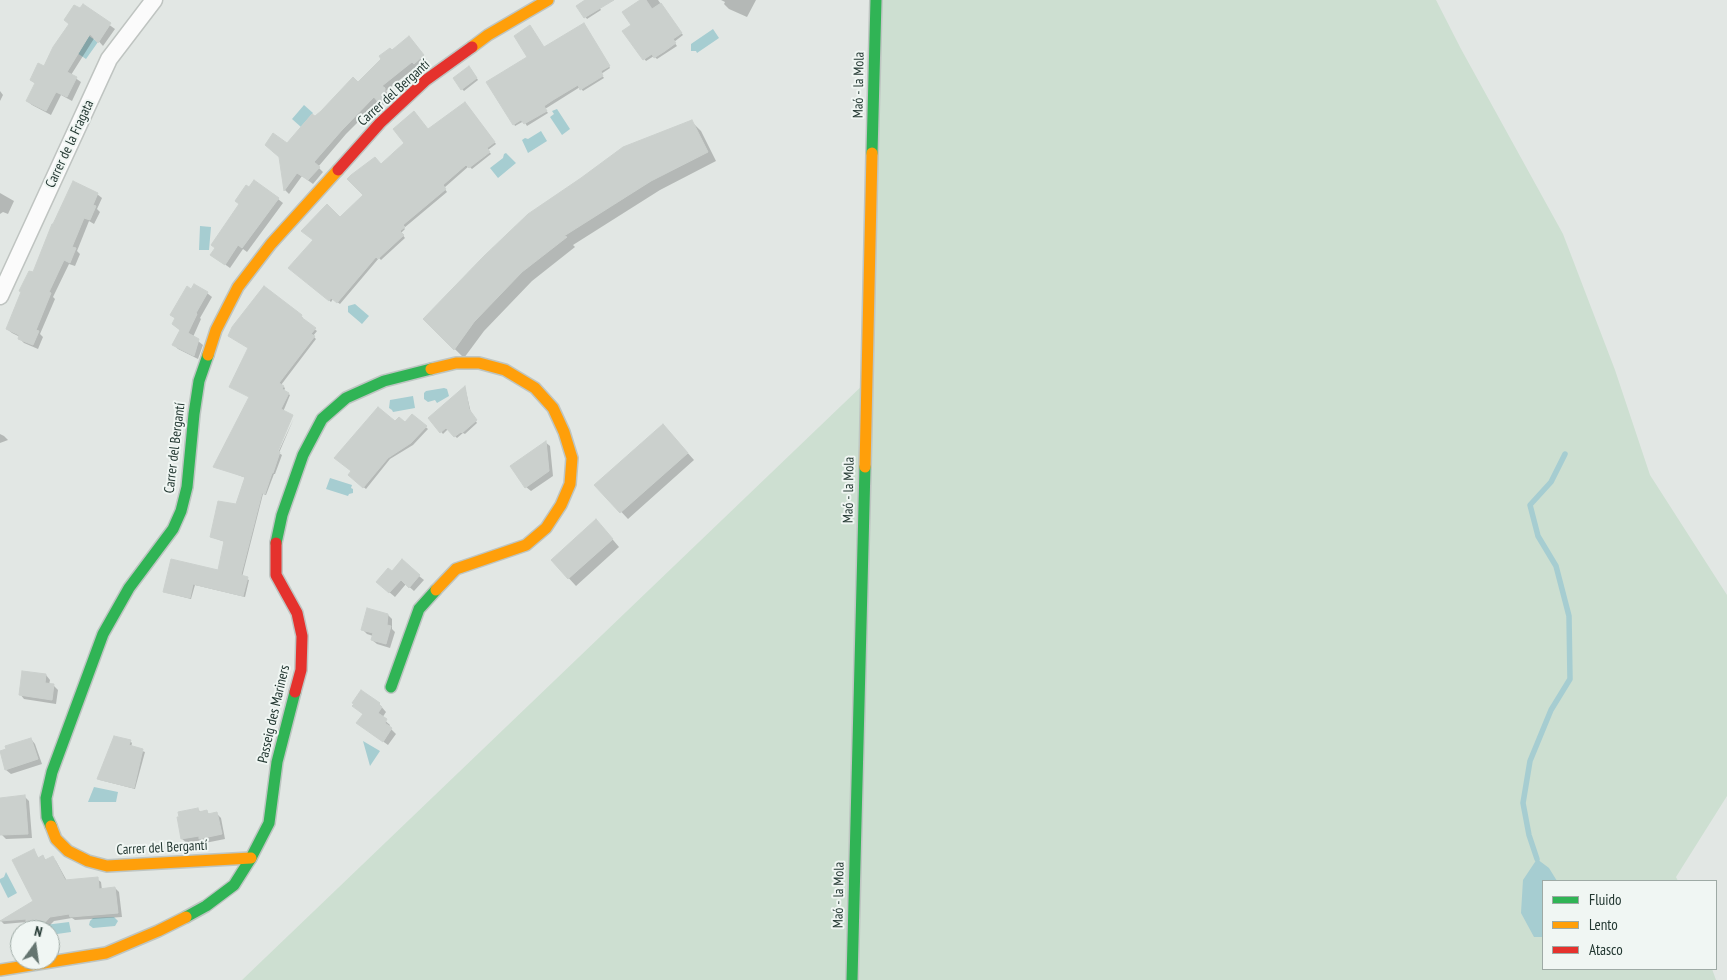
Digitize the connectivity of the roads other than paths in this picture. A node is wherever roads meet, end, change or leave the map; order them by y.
1 (154, 0) edge
2 (548, 0) edge
3 (876, 0) edge
4 (0, 296) edge
5 (391, 687) dead end
6 (251, 858) junction
7 (0, 970) edge
8 (852, 980) edge

1 - 4 street, Carrer de la Fragata
2 - 6 street, Carrer del Bergantí
3 - 8 street, Maó - la Mola
5 - 6 street, Passeig des Mariners
6 - 7 street, Passeig des Mariners

